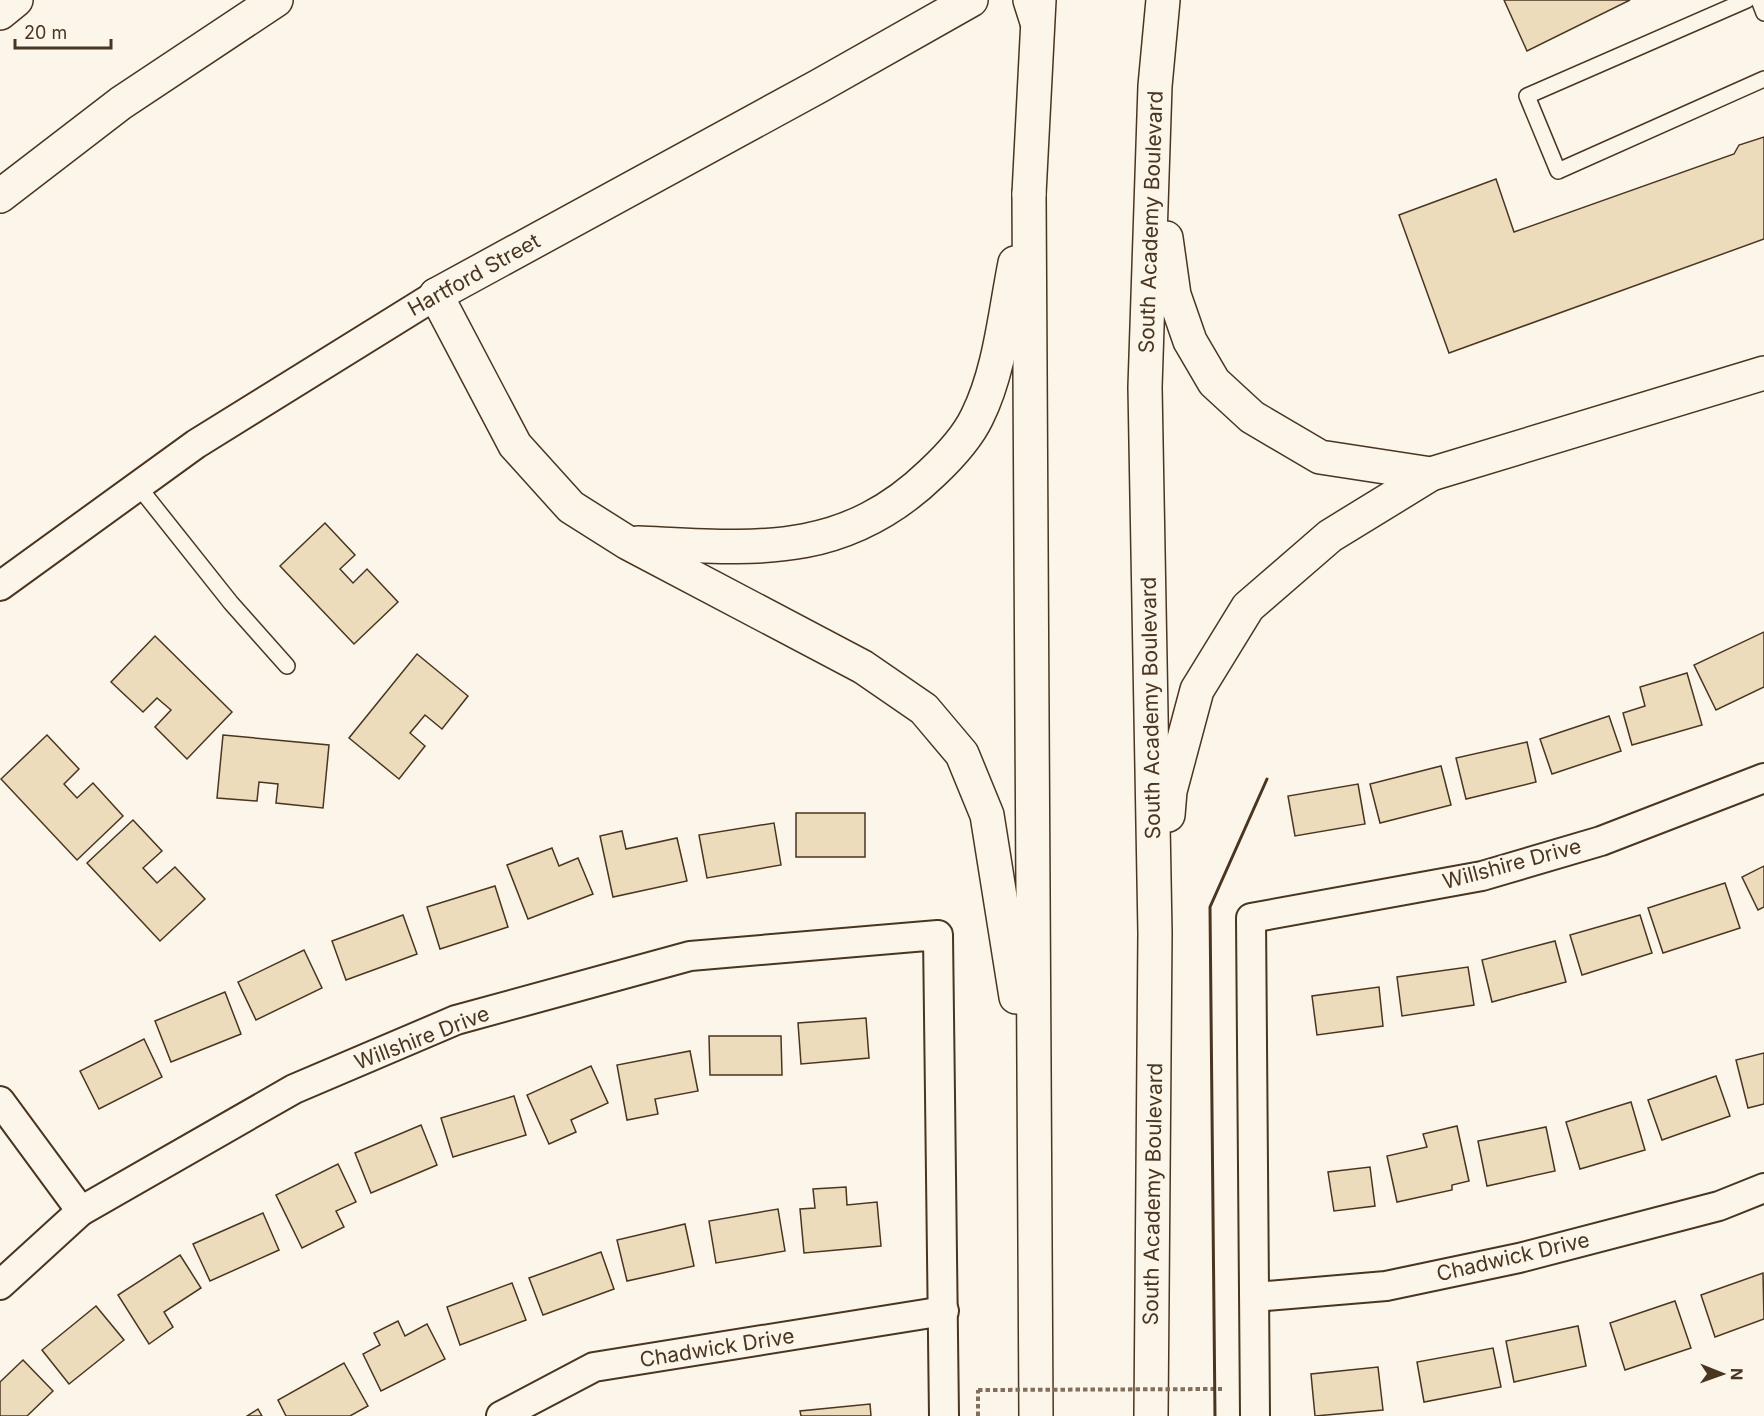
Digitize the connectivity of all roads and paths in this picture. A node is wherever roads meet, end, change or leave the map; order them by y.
1 (16, 0) edge
2 (276, 0) edge
3 (970, 0) edge
4 (1163, 0) edge
5 (1747, 0) edge
6 (1759, 0) edge
7 (1035, 8) edge
8 (0, 13) edge
9 (1764, 13) edge
10 (1764, 79) edge
11 (1155, 87) junction
12 (1029, 194) junction
13 (0, 196) edge
14 (436, 295) junction
15 (1764, 373) edge
16 (1431, 474) junction
17 (138, 486) junction
18 (628, 543) junction
19 (0, 586) edge
20 (287, 666) dead end
21 (1764, 778) edge
22 (1155, 933) junction
23 (0, 1101) edge
24 (1034, 1105) junction
25 (1764, 1188) edge
26 (81, 1211) junction
27 (0, 1285) edge
28 (1255, 1297) junction
29 (944, 1311) junction
30 (1222, 1389) dead end
31 (501, 1416) edge
32 (944, 1416) edge
33 (978, 1416) edge
34 (1036, 1416) edge
35 (1151, 1416) edge
36 (1255, 1416) edge

1 - 8 main road
2 - 13 main road
3 - 14 main road, Hartford Street
4 - 11 main road, South Academy Boulevard
5 - 10 lane
6 - 9 lane
7 - 12 main road
11 - 16 main road
11 - 22 main road, South Academy Boulevard
12 - 18 main road
12 - 24 main road
14 - 17 street, Hartford Street
14 - 18 main road
15 - 16 main road
16 - 22 main road
17 - 19 street, Hartford Street
17 - 20 lane
18 - 24 main road
21 - 28 street, Willshire Drive
22 - 35 main road, South Academy Boulevard
23 - 26 street
24 - 34 main road
25 - 28 street, Chadwick Drive
26 - 27 street, Willshire Drive
26 - 29 street, Willshire Drive
28 - 36 street
29 - 31 street, Chadwick Drive
29 - 32 street
30 - 33 path, bridge

